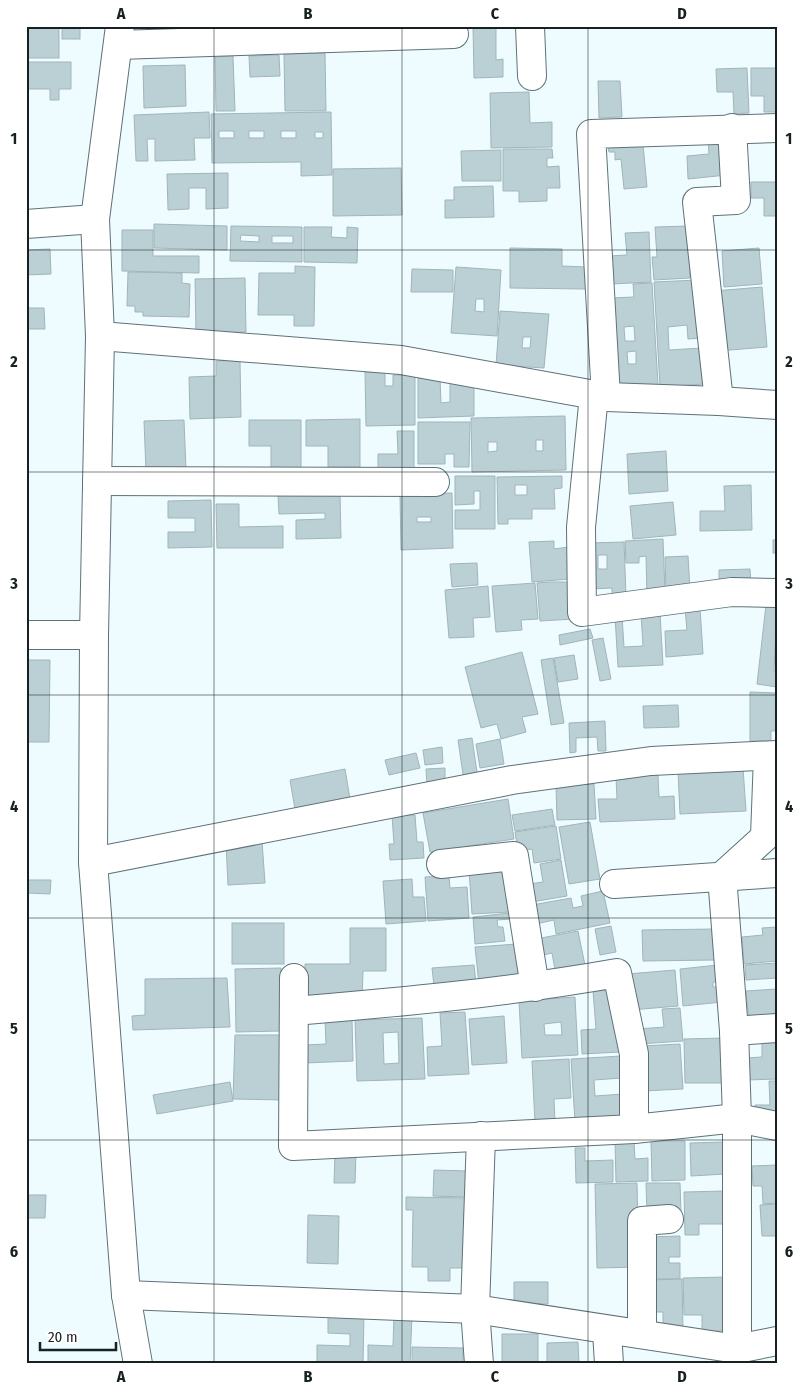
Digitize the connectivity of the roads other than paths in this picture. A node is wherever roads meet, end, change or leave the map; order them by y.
1 (530, 26) edge
2 (454, 34) dead end
3 (119, 35) edge
4 (532, 76) dead end
5 (732, 128) junction
6 (777, 128) edge
7 (95, 219) junction
8 (26, 224) edge
9 (100, 336) junction
10 (600, 396) junction
11 (719, 401) junction
12 (777, 405) edge
13 (97, 481) junction
14 (435, 482) dead end
15 (777, 593) edge
16 (94, 635) junction
17 (26, 636) edge
18 (772, 755) edge
19 (93, 862) junction
20 (441, 864) dead end
21 (777, 873) edge
22 (722, 876) junction
23 (614, 884) dead end
24 (294, 978) dead end
25 (535, 987) junction
26 (294, 1011) junction
27 (777, 1028) edge
28 (734, 1031) junction
29 (737, 1118) junction
30 (776, 1127) edge
31 (634, 1129) junction
32 (481, 1136) junction
33 (669, 1219) dead end
34 (126, 1295) junction
35 (475, 1310) junction
36 (608, 1331) junction
37 (642, 1333) junction
38 (777, 1341) edge
39 (737, 1349) junction
40 (138, 1364) edge
41 (479, 1364) edge
42 (609, 1364) edge

1 - 4 street
2 - 3 street
3 - 7 street
5 - 6 street
5 - 10 street
5 - 11 street
7 - 8 street
7 - 9 street
9 - 10 street
9 - 13 street
10 - 11 street
10 - 15 street
11 - 12 street
13 - 14 street
13 - 16 street
16 - 17 street
16 - 19 street
18 - 19 street
18 - 22 street
19 - 34 street
20 - 25 street
21 - 22 street
22 - 23 street
22 - 28 street
24 - 26 street
25 - 26 street
25 - 31 street
26 - 32 street
27 - 28 street
28 - 29 street
29 - 30 street
29 - 31 street
29 - 39 street
31 - 32 street
32 - 35 street
33 - 37 street
34 - 35 street
34 - 40 street
35 - 36 street
35 - 41 street
36 - 37 street
36 - 42 street
37 - 39 street
38 - 39 street

